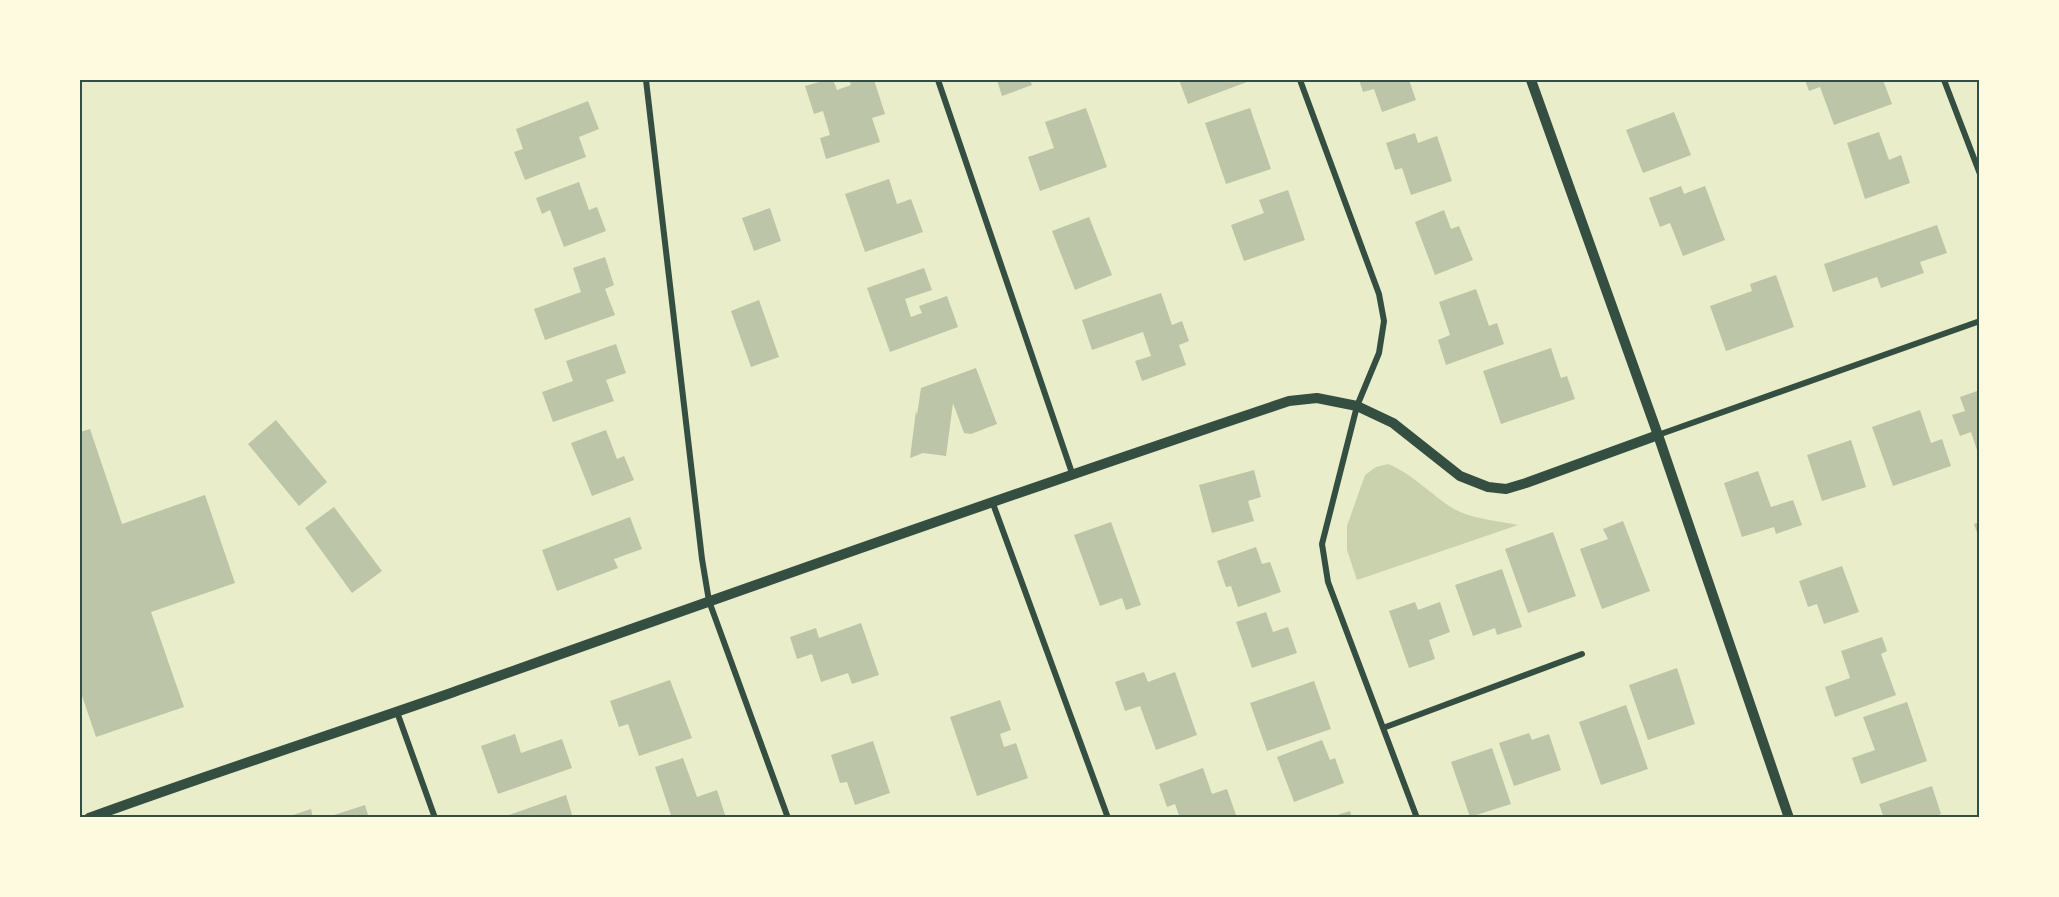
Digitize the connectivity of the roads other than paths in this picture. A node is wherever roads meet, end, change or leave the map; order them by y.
1 (646, 80) edge
2 (938, 80) edge
3 (1300, 80) edge
4 (1531, 80) edge
5 (1944, 80) edge
6 (1980, 174) edge
7 (1980, 321) edge
8 (1357, 406) junction
9 (1658, 435) junction
10 (1072, 473) junction
11 (992, 501) junction
12 (710, 601) junction
13 (1582, 654) dead end
14 (397, 712) junction
15 (1383, 728) junction
16 (89, 818) edge
17 (435, 818) edge
18 (788, 818) edge
19 (1108, 818) edge
20 (1417, 818) edge
21 (1789, 818) edge

1 - 12 street
2 - 10 street
3 - 8 street
4 - 9 street
5 - 6 street
7 - 9 street
8 - 9 street
8 - 10 street
8 - 15 street
9 - 21 street
10 - 11 street
11 - 12 street
11 - 19 street
12 - 14 street
12 - 18 street
13 - 15 street
14 - 16 street
14 - 17 street
15 - 20 street

